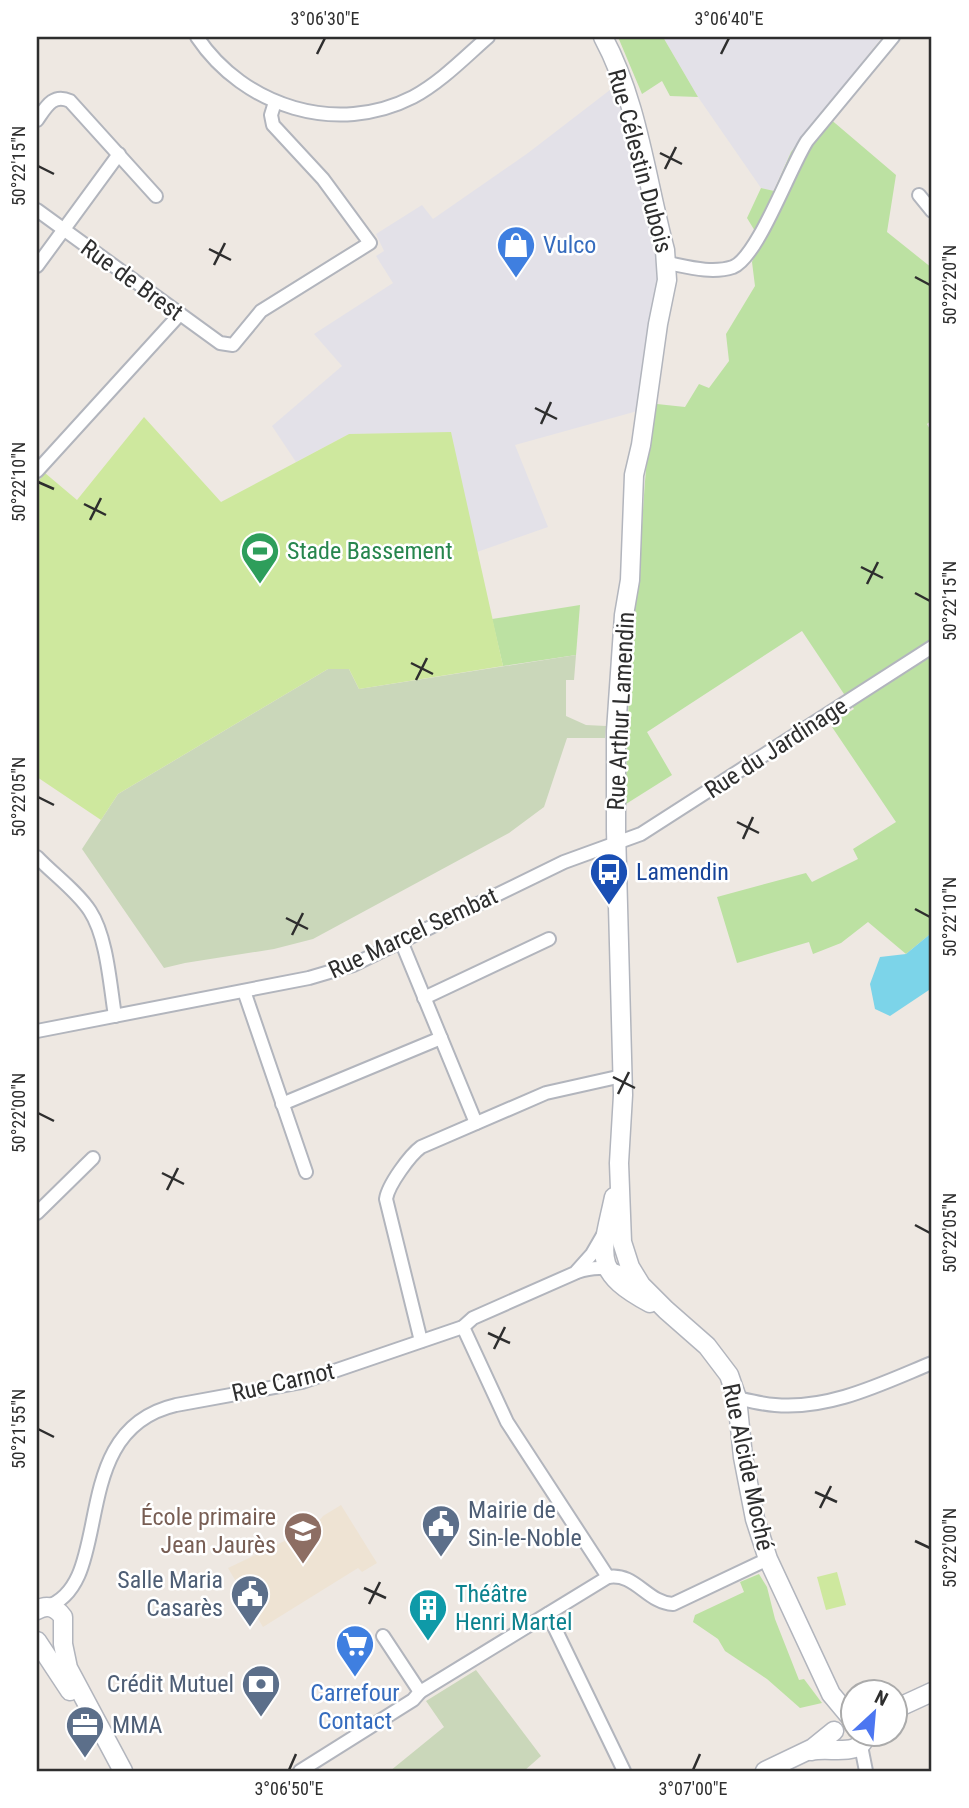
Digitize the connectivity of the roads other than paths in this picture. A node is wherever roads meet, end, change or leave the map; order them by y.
1 (197, 37) edge
2 (488, 37) edge
3 (596, 37) edge
4 (603, 37) edge
5 (893, 37) edge
6 (613, 58) junction
7 (275, 102) junction
8 (37, 120) edge
9 (119, 154) junction
10 (919, 195) dead end
11 (156, 196) dead end
12 (37, 211) edge
13 (932, 211) edge
14 (63, 230) junction
15 (668, 263) junction
16 (37, 266) edge
17 (180, 314) junction
18 (37, 471) edge
19 (932, 647) edge
20 (616, 844) junction
21 (37, 857) edge
22 (549, 939) dead end
23 (401, 942) junction
24 (244, 991) junction
25 (424, 998) junction
26 (115, 1016) junction
27 (37, 1031) edge
28 (441, 1038) junction
29 (622, 1076) junction
30 (282, 1104) junction
31 (476, 1123) junction
32 (93, 1158) dead end
33 (620, 1163) junction
34 (306, 1172) dead end
35 (37, 1213) edge
36 (606, 1231) junction
37 (607, 1267) junction
38 (575, 1273) junction
39 (641, 1285) junction
40 (666, 1310) junction
41 (463, 1327) junction
42 (421, 1341) junction
43 (932, 1363) edge
44 (737, 1398) junction
45 (768, 1559) junction
46 (608, 1577) junction
47 (39, 1609) edge
48 (548, 1614) junction
49 (64, 1629) junction
50 (383, 1636) dead end
51 (37, 1640) edge
52 (823, 1678) junction
53 (420, 1692) junction
54 (932, 1692) edge
55 (909, 1704) edge
56 (839, 1705) edge
57 (839, 1723) edge
58 (834, 1729) junction
59 (839, 1741) edge
60 (839, 1746) edge
61 (862, 1748) edge
62 (805, 1753) junction
63 (110, 1771) edge
64 (123, 1771) edge
65 (300, 1771) edge
66 (624, 1771) edge
67 (765, 1771) edge
68 (866, 1771) edge

1 - 7 street
2 - 7 street
3 - 6 street, Rue Célestin Dubois
4 - 6 street, Rue Célestin Dubois
5 - 15 street
6 - 15 street, Rue Célestin Dubois
7 - 17 street, Rue de Brest
8 - 9 street
9 - 11 street
9 - 14 street
10 - 13 street
12 - 14 street, Rue de Brest
14 - 16 street
14 - 17 street, Rue de Brest
15 - 20 street, Rue Arthur Lamendin
17 - 18 street
19 - 20 street, Rue du Jardinage
20 - 23 street, Rue Marcel Sembat
20 - 29 street, Rue Arthur Lamendin
21 - 26 street
22 - 25 street
23 - 24 street, Rue Marcel Sembat
23 - 25 street
24 - 26 street, Rue Marcel Sembat
24 - 30 street
25 - 28 street
26 - 27 street, Rue Marcel Sembat
28 - 30 street
28 - 31 street
29 - 31 street
29 - 33 street, Rue Arthur Lamendin
30 - 34 street
31 - 42 street
32 - 35 street
33 - 36 street
33 - 39 street
36 - 37 street
36 - 38 street, Rue Carnot
37 - 38 street
37 - 39 street
37 - 40 street
38 - 41 street, Rue Carnot
39 - 40 street
40 - 44 street, Rue Alcide Moché
41 - 42 street, Rue Carnot
41 - 46 street
42 - 47 street, Rue Carnot
43 - 44 street
44 - 45 street, Rue Alcide Moché
45 - 46 street
45 - 52 street, Rue Alcide Moché
46 - 48 street
47 - 49 street
48 - 53 street
48 - 66 street
49 - 51 street
49 - 64 street
50 - 53 street
51 - 63 street
52 - 56 street, Rue Alcide Moché
52 - 58 street, Rue Alcide Moché
53 - 65 street
54 - 55 street
57 - 58 street
58 - 59 street, Rue Alcide Moché
58 - 62 street
60 - 62 street
61 - 68 street
62 - 67 street

